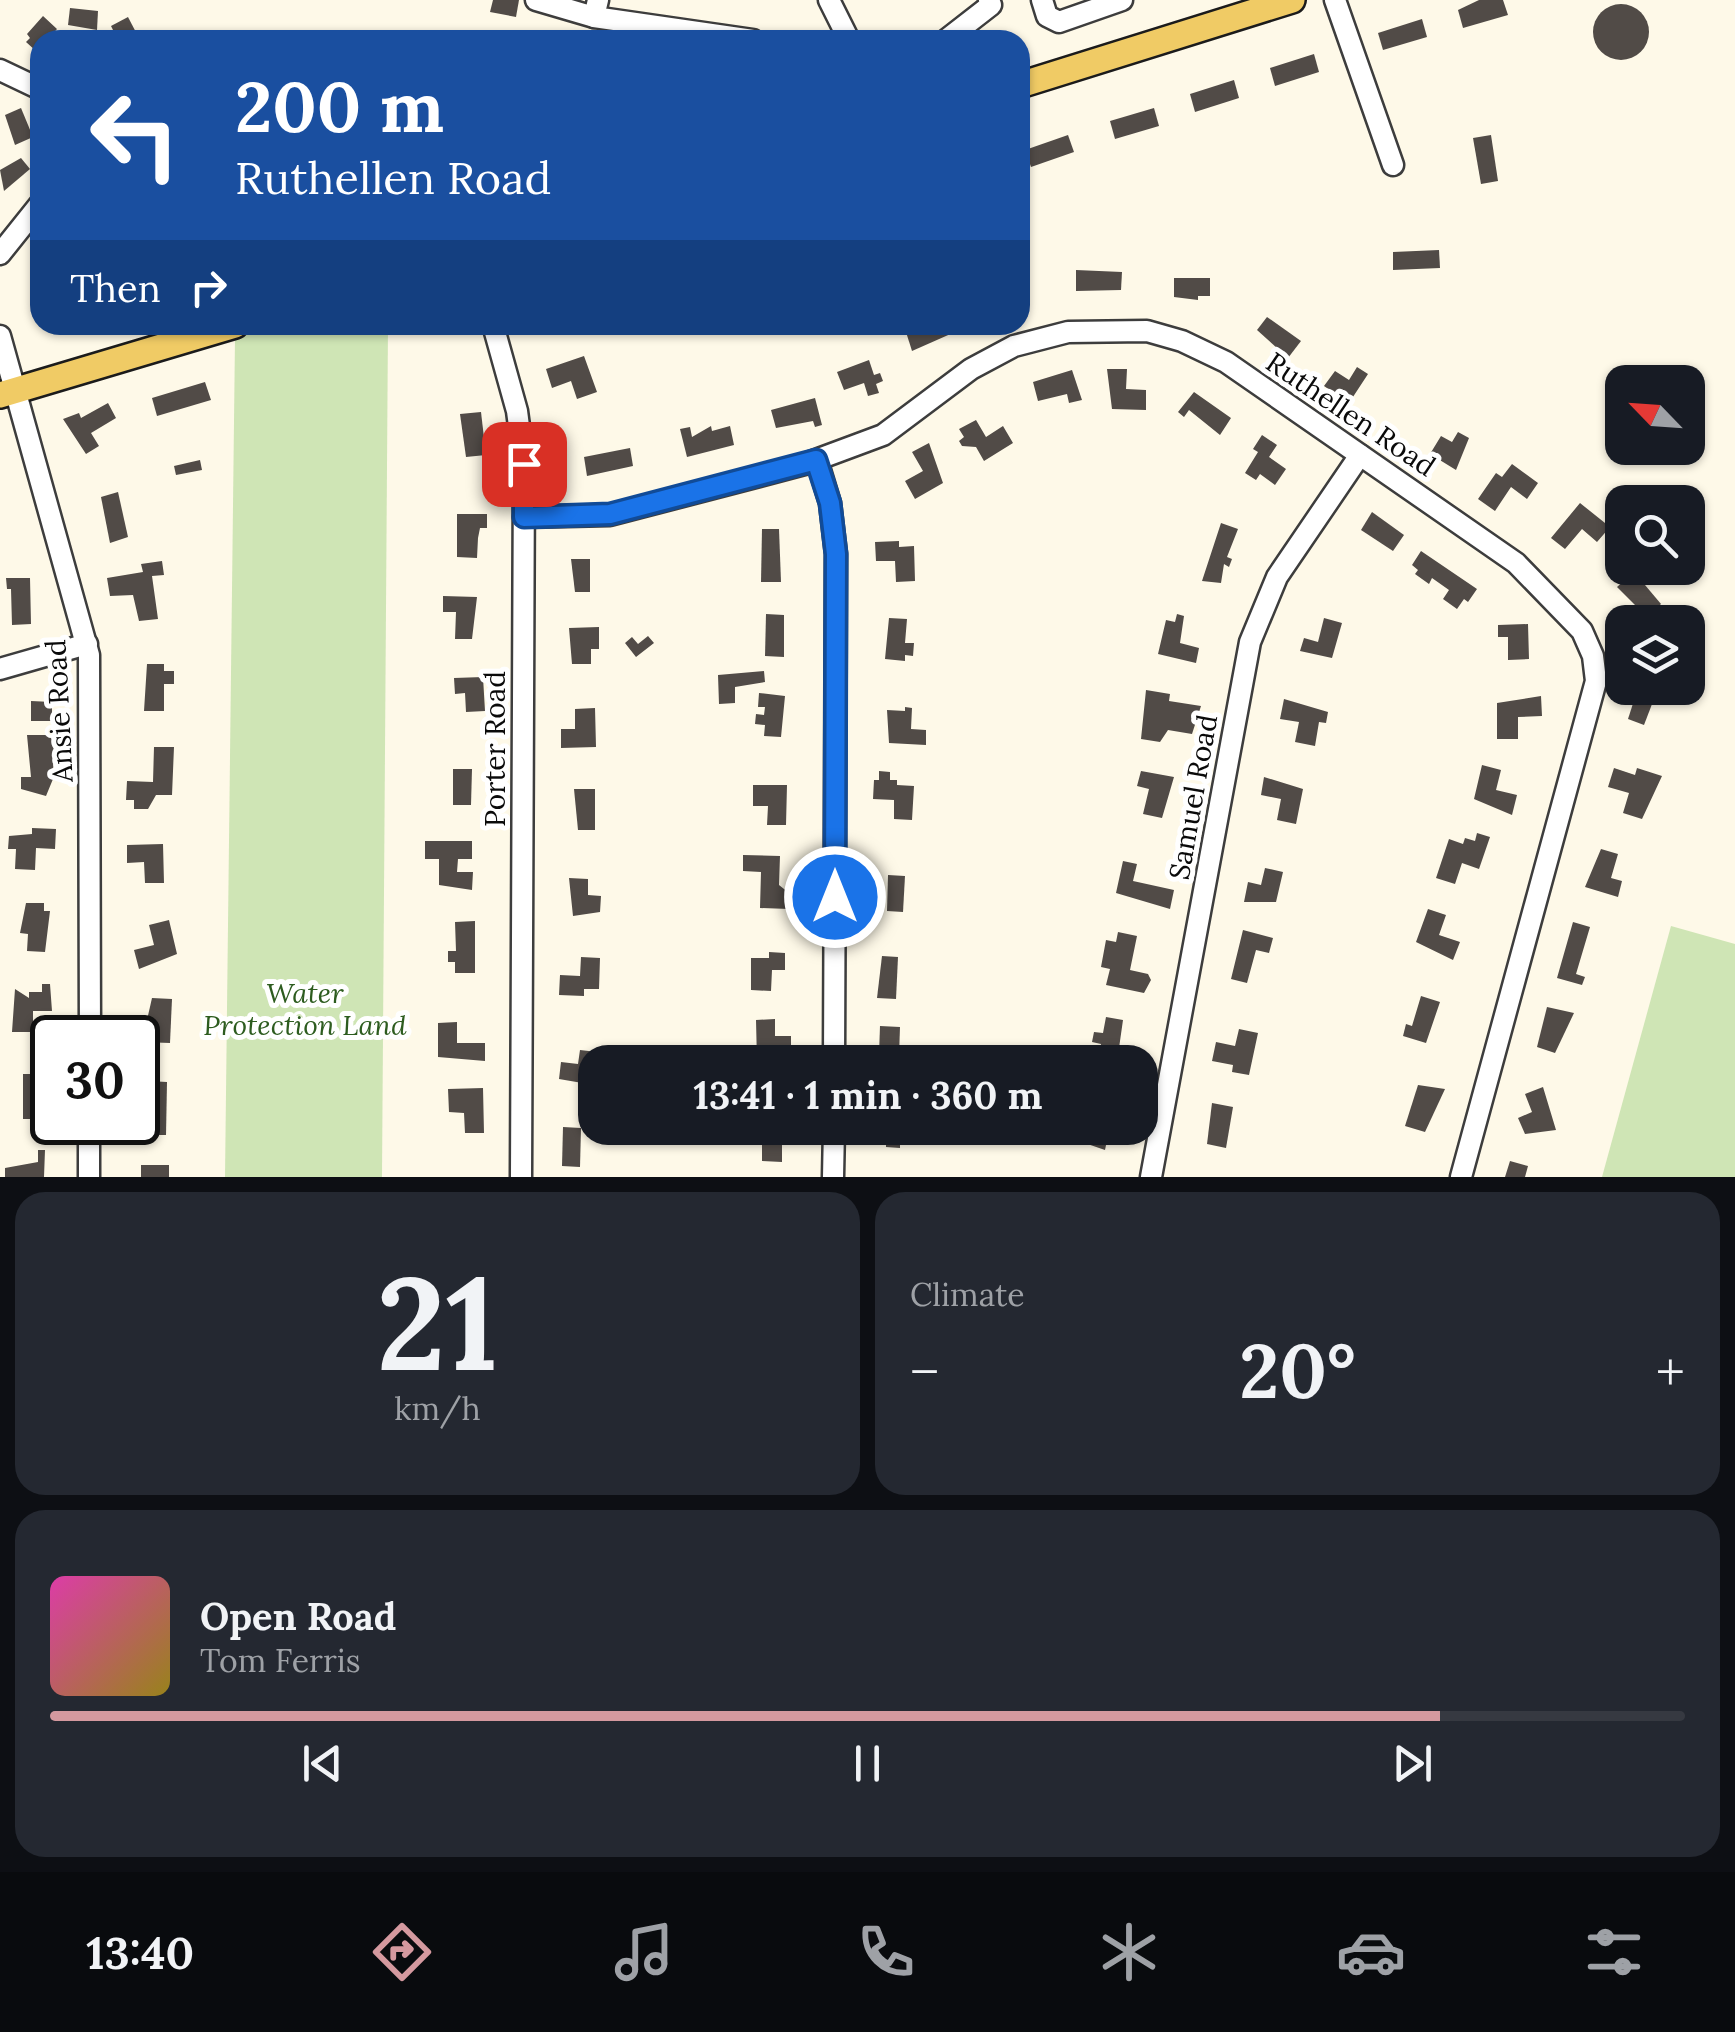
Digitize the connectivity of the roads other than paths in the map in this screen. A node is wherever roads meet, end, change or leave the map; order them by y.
1 (536, 0) edge
2 (829, 0) edge
3 (989, 0) edge
4 (1042, 0) edge
5 (1292, 0) edge
6 (1335, 0) edge
7 (1109, 2) edge
8 (596, 9) edge
9 (702, 30) edge
10 (844, 30) edge
11 (959, 30) edge
12 (0, 70) edge
13 (1030, 82) edge
14 (30, 84) edge
15 (1392, 165) dead end
16 (30, 214) edge
17 (4, 240) edge
18 (202, 335) edge
19 (496, 335) edge
20 (0, 336) edge
21 (7, 393) edge
22 (1360, 455) junction
23 (816, 460) junction
24 (524, 517) junction
25 (87, 644) junction
26 (0, 669) edge
27 (90, 1015) edge
28 (834, 1045) edge
29 (89, 1145) edge
30 (834, 1145) edge
31 (89, 1177) edge
32 (520, 1177) edge
33 (834, 1177) edge
34 (1151, 1177) edge
35 (1460, 1177) edge

1 - 8 street
2 - 10 street
3 - 11 street
4 - 7 street
5 - 13 main road
6 - 15 street
8 - 9 street
12 - 14 street
16 - 17 street
18 - 21 main road
19 - 24 street, Porter Road
20 - 21 street, Ansie Road
21 - 25 street, Ansie Road
22 - 23 street, Ruthellen Road
22 - 34 street, Samuel Road
22 - 35 street, Ruthellen Road
23 - 24 street, Ruthellen Road
23 - 28 street
24 - 32 street, Porter Road
25 - 26 street
25 - 27 street, Ansie Road
29 - 31 street
30 - 33 street

